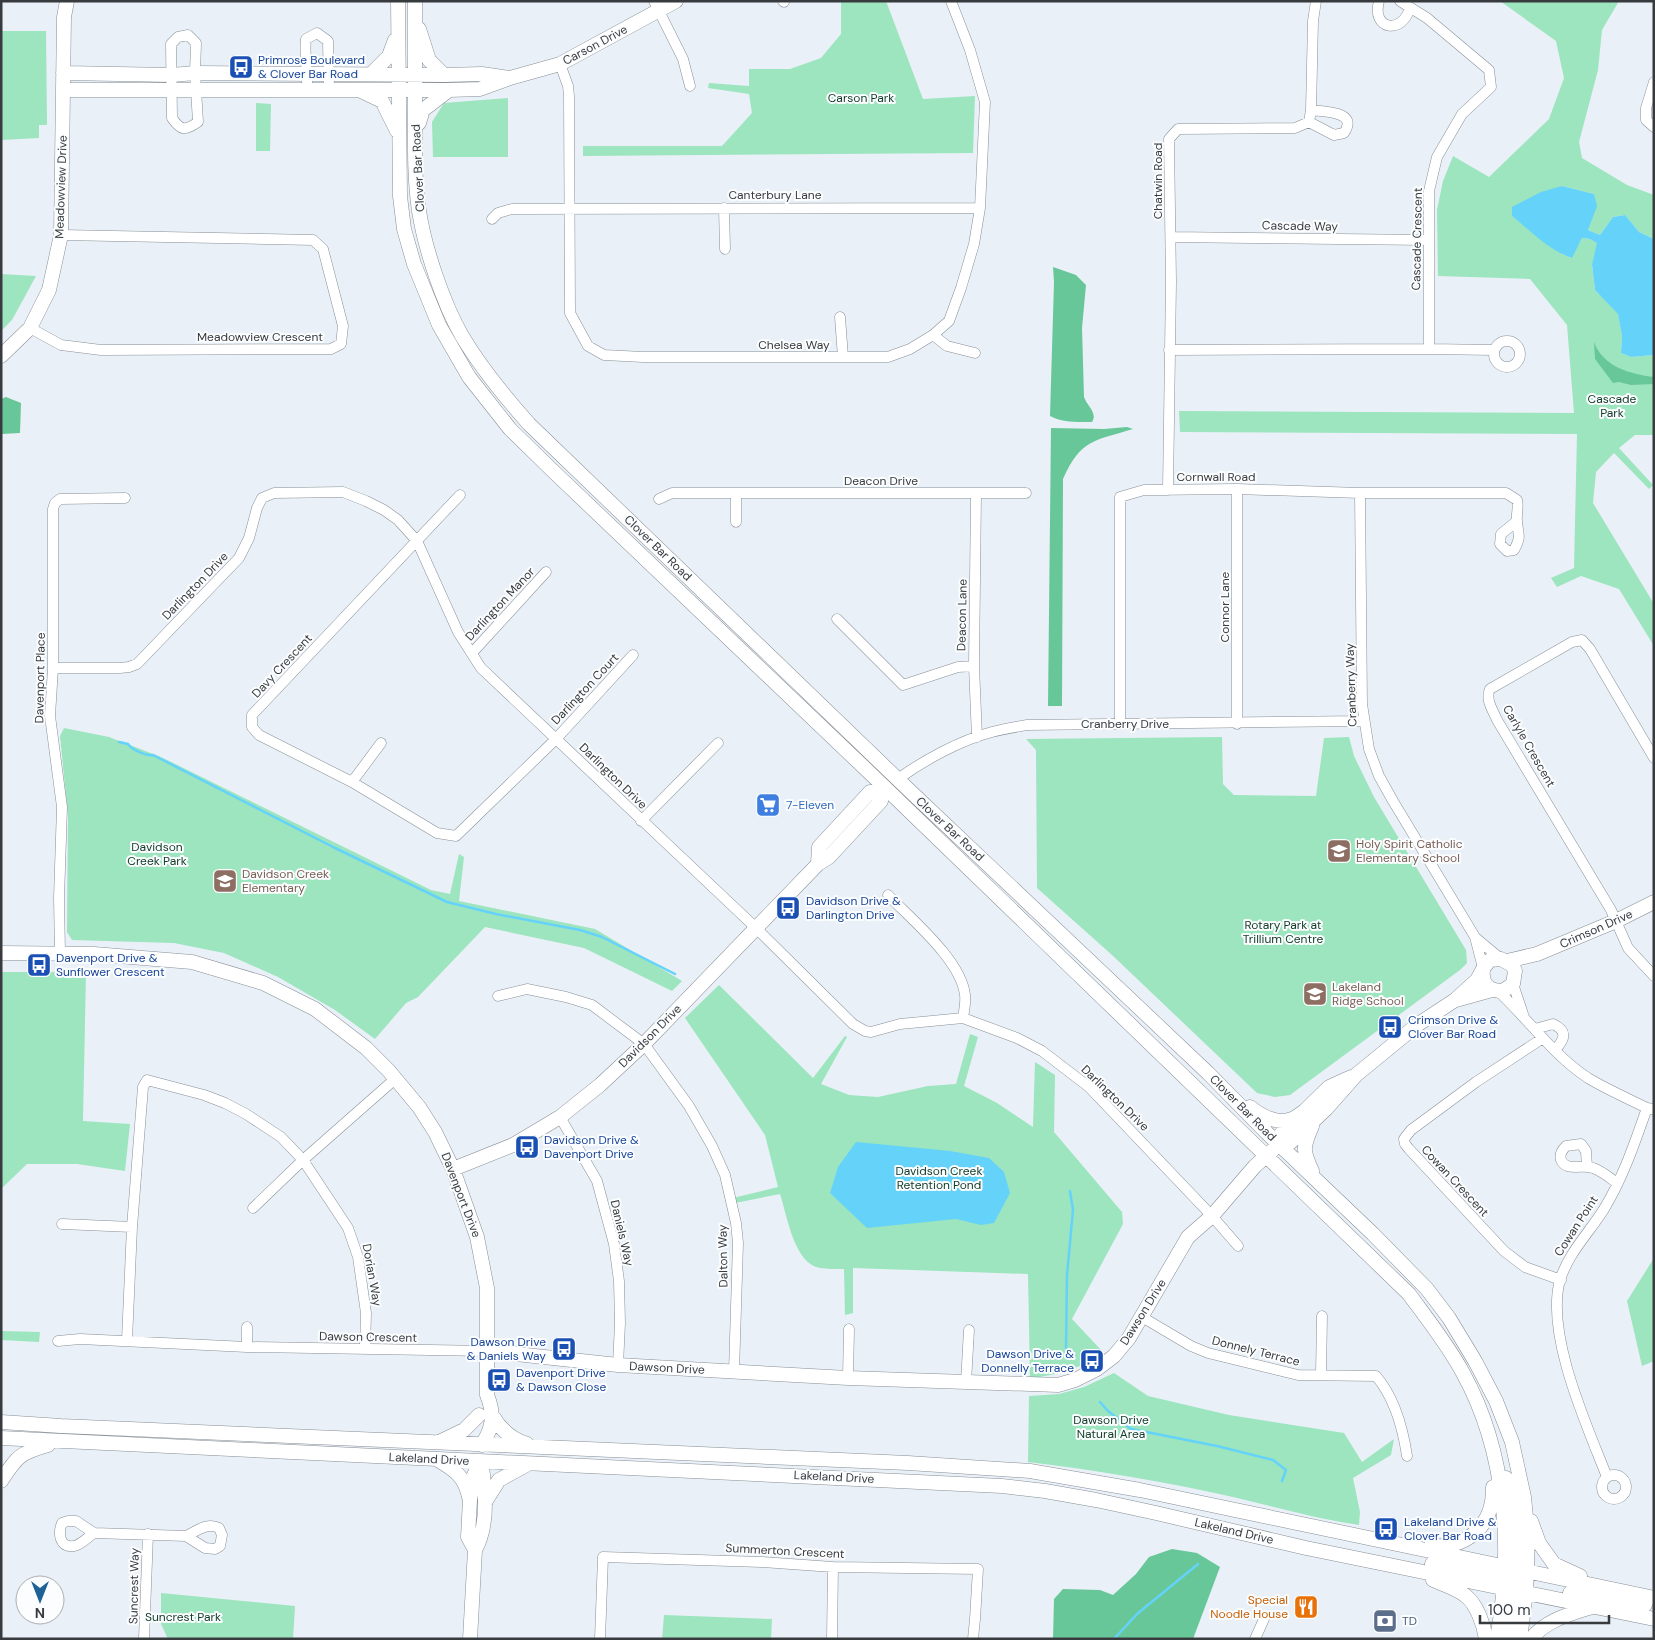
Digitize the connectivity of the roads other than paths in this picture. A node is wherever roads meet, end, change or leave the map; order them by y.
1 (67, 1) edge
2 (398, 1) edge
3 (415, 1) edge
4 (676, 1) edge
5 (951, 1) edge
6 (1316, 1) edge
7 (1380, 1) edge
8 (1400, 1) edge
9 (656, 6) edge
10 (1410, 8) junction
11 (415, 17) junction
12 (398, 30) junction
13 (560, 64) junction
14 (63, 73) junction
15 (195, 73) junction
16 (308, 73) junction
17 (372, 73) junction
18 (328, 74) junction
19 (399, 74) junction
20 (415, 74) junction
21 (444, 75) junction
22 (510, 78) junction
23 (172, 82) junction
24 (1654, 82) edge
25 (690, 86) dead end
26 (329, 89) junction
27 (358, 89) junction
28 (63, 90) junction
29 (196, 90) junction
30 (307, 90) junction
31 (399, 90) junction
32 (415, 90) junction
33 (449, 90) junction
34 (1311, 110) junction
35 (1309, 122) junction
36 (1654, 127) edge
37 (399, 136) junction
38 (415, 138) junction
39 (724, 208) junction
40 (980, 208) junction
41 (569, 209) junction
42 (492, 219) dead end
43 (61, 235) junction
44 (1171, 238) junction
45 (1429, 240) junction
46 (724, 248) dead end
47 (840, 317) dead end
48 (30, 328) junction
49 (933, 335) junction
50 (1429, 349) junction
51 (1169, 350) junction
52 (1494, 350) dead end
53 (975, 353) dead end
54 (1, 356) edge
55 (842, 358) junction
56 (1237, 489) junction
57 (1168, 490) junction
58 (1026, 493) dead end
59 (1360, 493) junction
60 (736, 494) junction
61 (976, 494) junction
62 (460, 495) dead end
63 (125, 498) dead end
64 (659, 499) dead end
65 (1517, 521) dead end
66 (736, 522) dead end
67 (417, 541) junction
68 (546, 572) dead end
69 (838, 619) dead end
70 (472, 652) junction
71 (633, 655) dead end
72 (974, 666) junction
73 (53, 668) junction
74 (1364, 721) junction
75 (1120, 724) junction
76 (1237, 724) junction
77 (977, 737) junction
78 (556, 739) junction
79 (381, 743) dead end
80 (718, 743) dead end
81 (1654, 758) edge
82 (898, 780) junction
83 (352, 782) junction
84 (884, 792) junction
85 (641, 821) junction
86 (888, 895) dead end
87 (1654, 902) edge
88 (1616, 921) junction
89 (755, 927) junction
90 (1475, 937) junction
91 (1, 953) edge
92 (60, 954) junction
93 (1538, 954) junction
94 (1504, 960) junction
95 (1483, 969) junction
96 (1654, 976) edge
97 (1514, 981) junction
98 (1495, 991) junction
99 (498, 996) dead end
100 (1455, 1000) junction
101 (1523, 1015) junction
102 (963, 1018) junction
103 (1535, 1029) junction
104 (1543, 1038) junction
105 (644, 1044) junction
106 (1555, 1050) junction
107 (1208, 1073) junction
108 (395, 1078) junction
109 (1650, 1108) edge
110 (1310, 1115) junction
111 (560, 1117) junction
112 (1281, 1143) junction
113 (1266, 1156) junction
114 (303, 1160) junction
115 (1587, 1167) dead end
116 (453, 1169) junction
117 (1317, 1180) junction
118 (1617, 1183) junction
119 (253, 1208) dead end
120 (1212, 1216) junction
121 (62, 1224) dead end
122 (132, 1227) junction
123 (1238, 1246) dead end
124 (1560, 1280) junction
125 (1322, 1316) dead end
126 (1142, 1317) junction
127 (247, 1327) dead end
128 (848, 1329) dead end
129 (969, 1330) dead end
130 (127, 1340) junction
131 (58, 1342) dead end
132 (247, 1348) junction
133 (365, 1349) junction
134 (488, 1351) junction
135 (618, 1365) junction
136 (734, 1372) junction
137 (1321, 1375) junction
138 (848, 1378) junction
139 (966, 1382) junction
140 (486, 1415) junction
141 (1, 1422) edge
142 (1, 1438) edge
143 (60, 1442) junction
144 (435, 1443) junction
145 (1490, 1443) junction
146 (482, 1445) junction
147 (521, 1448) junction
148 (542, 1448) junction
149 (467, 1452) junction
150 (496, 1454) junction
151 (1407, 1456) dead end
152 (437, 1460) junction
153 (481, 1462) junction
154 (523, 1464) junction
155 (1607, 1477) dead end
156 (1, 1481) edge
157 (1524, 1497) junction
158 (470, 1500) junction
159 (485, 1502) junction
160 (94, 1533) dead end
161 (148, 1534) junction
162 (186, 1536) dead end
163 (1398, 1544) junction
164 (475, 1550) junction
165 (1344, 1556) junction
166 (833, 1567) junction
167 (1407, 1568) junction
168 (1516, 1579) junction
169 (1606, 1588) junction
170 (1654, 1598) edge
171 (1654, 1606) edge
172 (1593, 1607) junction
173 (1264, 1619) dead end
174 (1654, 1619) edge
175 (144, 1639) edge
176 (470, 1639) edge
177 (600, 1639) edge
178 (832, 1639) edge
179 (973, 1639) edge
180 (1255, 1639) edge
181 (1486, 1639) edge
182 (1497, 1639) edge
183 (1508, 1639) edge
184 (1520, 1639) edge
185 (1531, 1639) edge

1 - 14 main road, Meadowview Drive
2 - 12 main road, Clover Bar Road
3 - 11 main road, Clover Bar Road
4 - 9 main road, Carson Drive
5 - 40 street, Chelsea Way
6 - 34 street
7 - 10 street
8 - 10 street, Cascade Crescent
9 - 13 main road, Carson Drive
9 - 25 street
10 - 45 street, Cascade Crescent
11 - 20 main road, Clover Bar Road
11 - 21 main road
12 - 17 main road
12 - 19 main road, Clover Bar Road
13 - 22 main road, Carson Drive
13 - 41 street, Chelsea Way
14 - 23 main road
14 - 28 main road, Meadowview Drive
15 - 16 main road, Carson Drive
15 - 23 main road, Carson Drive
15 - 23 street
15 - 29 street
16 - 18 main road, Carson Drive
16 - 18 street
16 - 30 street
17 - 18 main road, Carson Drive
17 - 19 main road, Carson Drive
18 - 26 street
19 - 20 main road, Carson Drive
19 - 31 main road, Clover Bar Road
20 - 21 main road, Carson Drive
20 - 32 main road, Clover Bar Road
21 - 22 main road, Carson Drive
22 - 33 main road, Carson Drive
23 - 28 main road
23 - 29 main road, Carson Drive
23 - 29 street
24 - 36 street
26 - 27 main road, Carson Drive
26 - 30 main road, Carson Drive
27 - 31 main road, Carson Drive
27 - 37 main road
28 - 43 main road, Meadowview Drive
29 - 30 main road, Carson Drive
31 - 32 main road, Carson Drive
31 - 37 main road, Clover Bar Road
32 - 33 main road, Carson Drive
32 - 38 main road, Clover Bar Road
33 - 38 main road
34 - 35 street
34 - 35 street
35 - 44 street, Chatwin Road
37 - 84 main road, Clover Bar Road
38 - 82 main road, Clover Bar Road
39 - 40 street, Canterbury Lane
39 - 41 street, Canterbury Lane
39 - 46 street
40 - 49 street, Chelsea Way
41 - 42 street, Canterbury Lane
41 - 55 street, Chelsea Way
43 - 48 main road, Meadowview Drive
43 - 48 street, Meadowview Crescent
44 - 45 street, Cascade Way
44 - 51 street, Chatwin Road
45 - 50 street, Cascade Crescent
47 - 55 street
48 - 54 main road, Meadowview Drive
49 - 53 street
49 - 55 street, Chelsea Way
50 - 51 street
50 - 52 street
51 - 57 street, Chatwin Road
56 - 57 street, Cornwall Road
56 - 59 street, Cornwall Road
56 - 76 street, Connor Lane
57 - 75 street, Cornwall Road
58 - 61 street, Deacon Drive
59 - 65 street, Cornwall Road
59 - 74 street, Cranberry Way
60 - 61 street, Deacon Drive
60 - 64 street, Deacon Drive
60 - 66 street
61 - 72 street, Deacon Lane
62 - 67 street, Davy Crescent
63 - 73 street, Davenport Place
67 - 70 street, Darlington Drive
67 - 73 street, Darlington Drive
67 - 83 street, Davy Crescent
68 - 70 street, Darlington Manor
69 - 72 street
70 - 78 street, Darlington Drive
71 - 78 street, Darlington Court
72 - 77 street, Deacon Lane
73 - 92 street, Davenport Place
74 - 76 street, Cranberry Drive
74 - 90 street, Cranberry Way
75 - 76 street, Cranberry Drive
75 - 77 street, Cranberry Drive
77 - 82 street, Cranberry Drive
78 - 83 street, Davy Crescent
78 - 85 street, Darlington Drive
79 - 83 street
80 - 85 street
81 - 88 street, Carlyle Crescent
82 - 84 main road
82 - 107 main road, Clover Bar Road
84 - 89 main road, Davidson Drive
84 - 113 main road, Clover Bar Road
85 - 89 street, Darlington Drive
86 - 102 street
87 - 88 main road, Crimson Drive
88 - 93 main road, Crimson Drive
88 - 96 street
89 - 102 street, Darlington Drive
89 - 105 main road, Davidson Drive
90 - 94 street, Cranberry Way
90 - 95 street, Cranberry Way
91 - 92 main road, Davenport Drive
92 - 108 main road, Davenport Drive
93 - 94 main road, Crimson Drive
93 - 97 main road, Crimson Drive
94 - 95 main road
94 - 97 main road
95 - 98 main road
95 - 100 main road
97 - 98 main road
97 - 101 street
98 - 100 main road
98 - 101 street
99 - 105 street, Dalton Way
100 - 110 main road
101 - 103 street
102 - 120 street, Darlington Drive
103 - 104 street
103 - 106 street
104 - 106 street
104 - 124 street, Cowan Crescent
105 - 111 main road, Davidson Drive
105 - 136 street, Dalton Way
106 - 109 street
107 - 110 main road
107 - 112 main road, Clover Bar Road
108 - 114 street
108 - 116 main road, Davenport Drive
109 - 118 street, Cowan Point
110 - 112 main road
110 - 117 main road
111 - 116 main road, Davidson Drive
111 - 135 street, Daniels Way
112 - 113 main road, Dawson Drive
112 - 117 main road, Clover Bar Road
113 - 120 main road, Dawson Drive
113 - 145 main road, Clover Bar Road
114 - 119 street
114 - 122 street, Dorian Way
114 - 133 street, Dorian Way
115 - 118 street
116 - 134 main road, Davenport Drive
117 - 157 main road, Clover Bar Road
118 - 124 street, Cowan Point
120 - 123 street
120 - 126 main road, Dawson Drive
121 - 122 street
122 - 130 street
124 - 155 street, Cowan Point
125 - 137 street
126 - 137 street, Donnely Terrace
126 - 139 main road, Dawson Drive
127 - 132 street
128 - 138 street
129 - 139 street
130 - 131 street, Dawson Crescent
130 - 132 street, Dawson Crescent
132 - 133 street, Dawson Crescent
133 - 134 street, Dawson Crescent
134 - 135 main road, Dawson Drive
134 - 140 main road, Davenport Drive
135 - 136 main road, Dawson Drive
136 - 138 main road, Dawson Drive
137 - 151 street, Donnely Terrace
138 - 139 main road, Dawson Drive
140 - 144 main road
140 - 146 main road, Davenport Drive
140 - 148 main road
141 - 144 main road, Lakeland Drive
142 - 143 main road, Lakeland Drive
143 - 152 main road, Lakeland Drive
143 - 156 main road
144 - 146 main road, Lakeland Drive
144 - 149 main road
145 - 163 main road
145 - 168 main road, Clover Bar Road
146 - 147 main road, Lakeland Drive
146 - 149 main road
146 - 150 main road
147 - 148 main road, Lakeland Drive
147 - 150 main road
148 - 163 main road, Lakeland Drive
149 - 152 main road
149 - 153 main road
150 - 153 main road
150 - 154 main road
152 - 153 main road, Lakeland Drive
152 - 158 main road
153 - 154 main road, Lakeland Drive
153 - 158 main road
153 - 159 main road
154 - 159 main road
154 - 165 main road, Lakeland Drive
157 - 168 main road, Clover Bar Road
157 - 169 main road
158 - 164 main road
159 - 164 main road
160 - 161 street
161 - 162 street
161 - 175 street, Suncrest Way
163 - 168 main road, Lakeland Drive
164 - 176 main road
165 - 167 main road, Lakeland Drive
165 - 168 main road
166 - 177 street, Summerton Crescent
166 - 178 street
166 - 179 street, Summerton Crescent
167 - 168 main road, Lakeland Drive
167 - 181 main road
168 - 169 main road, Lakeland Drive
168 - 171 main road
168 - 172 main road, Lakeland Drive
168 - 182 main road, Clover Bar Road
168 - 183 main road
168 - 184 main road, Clover Bar Road
169 - 170 main road, Lakeland Drive
172 - 174 main road, Lakeland Drive
172 - 185 main road
173 - 180 street

